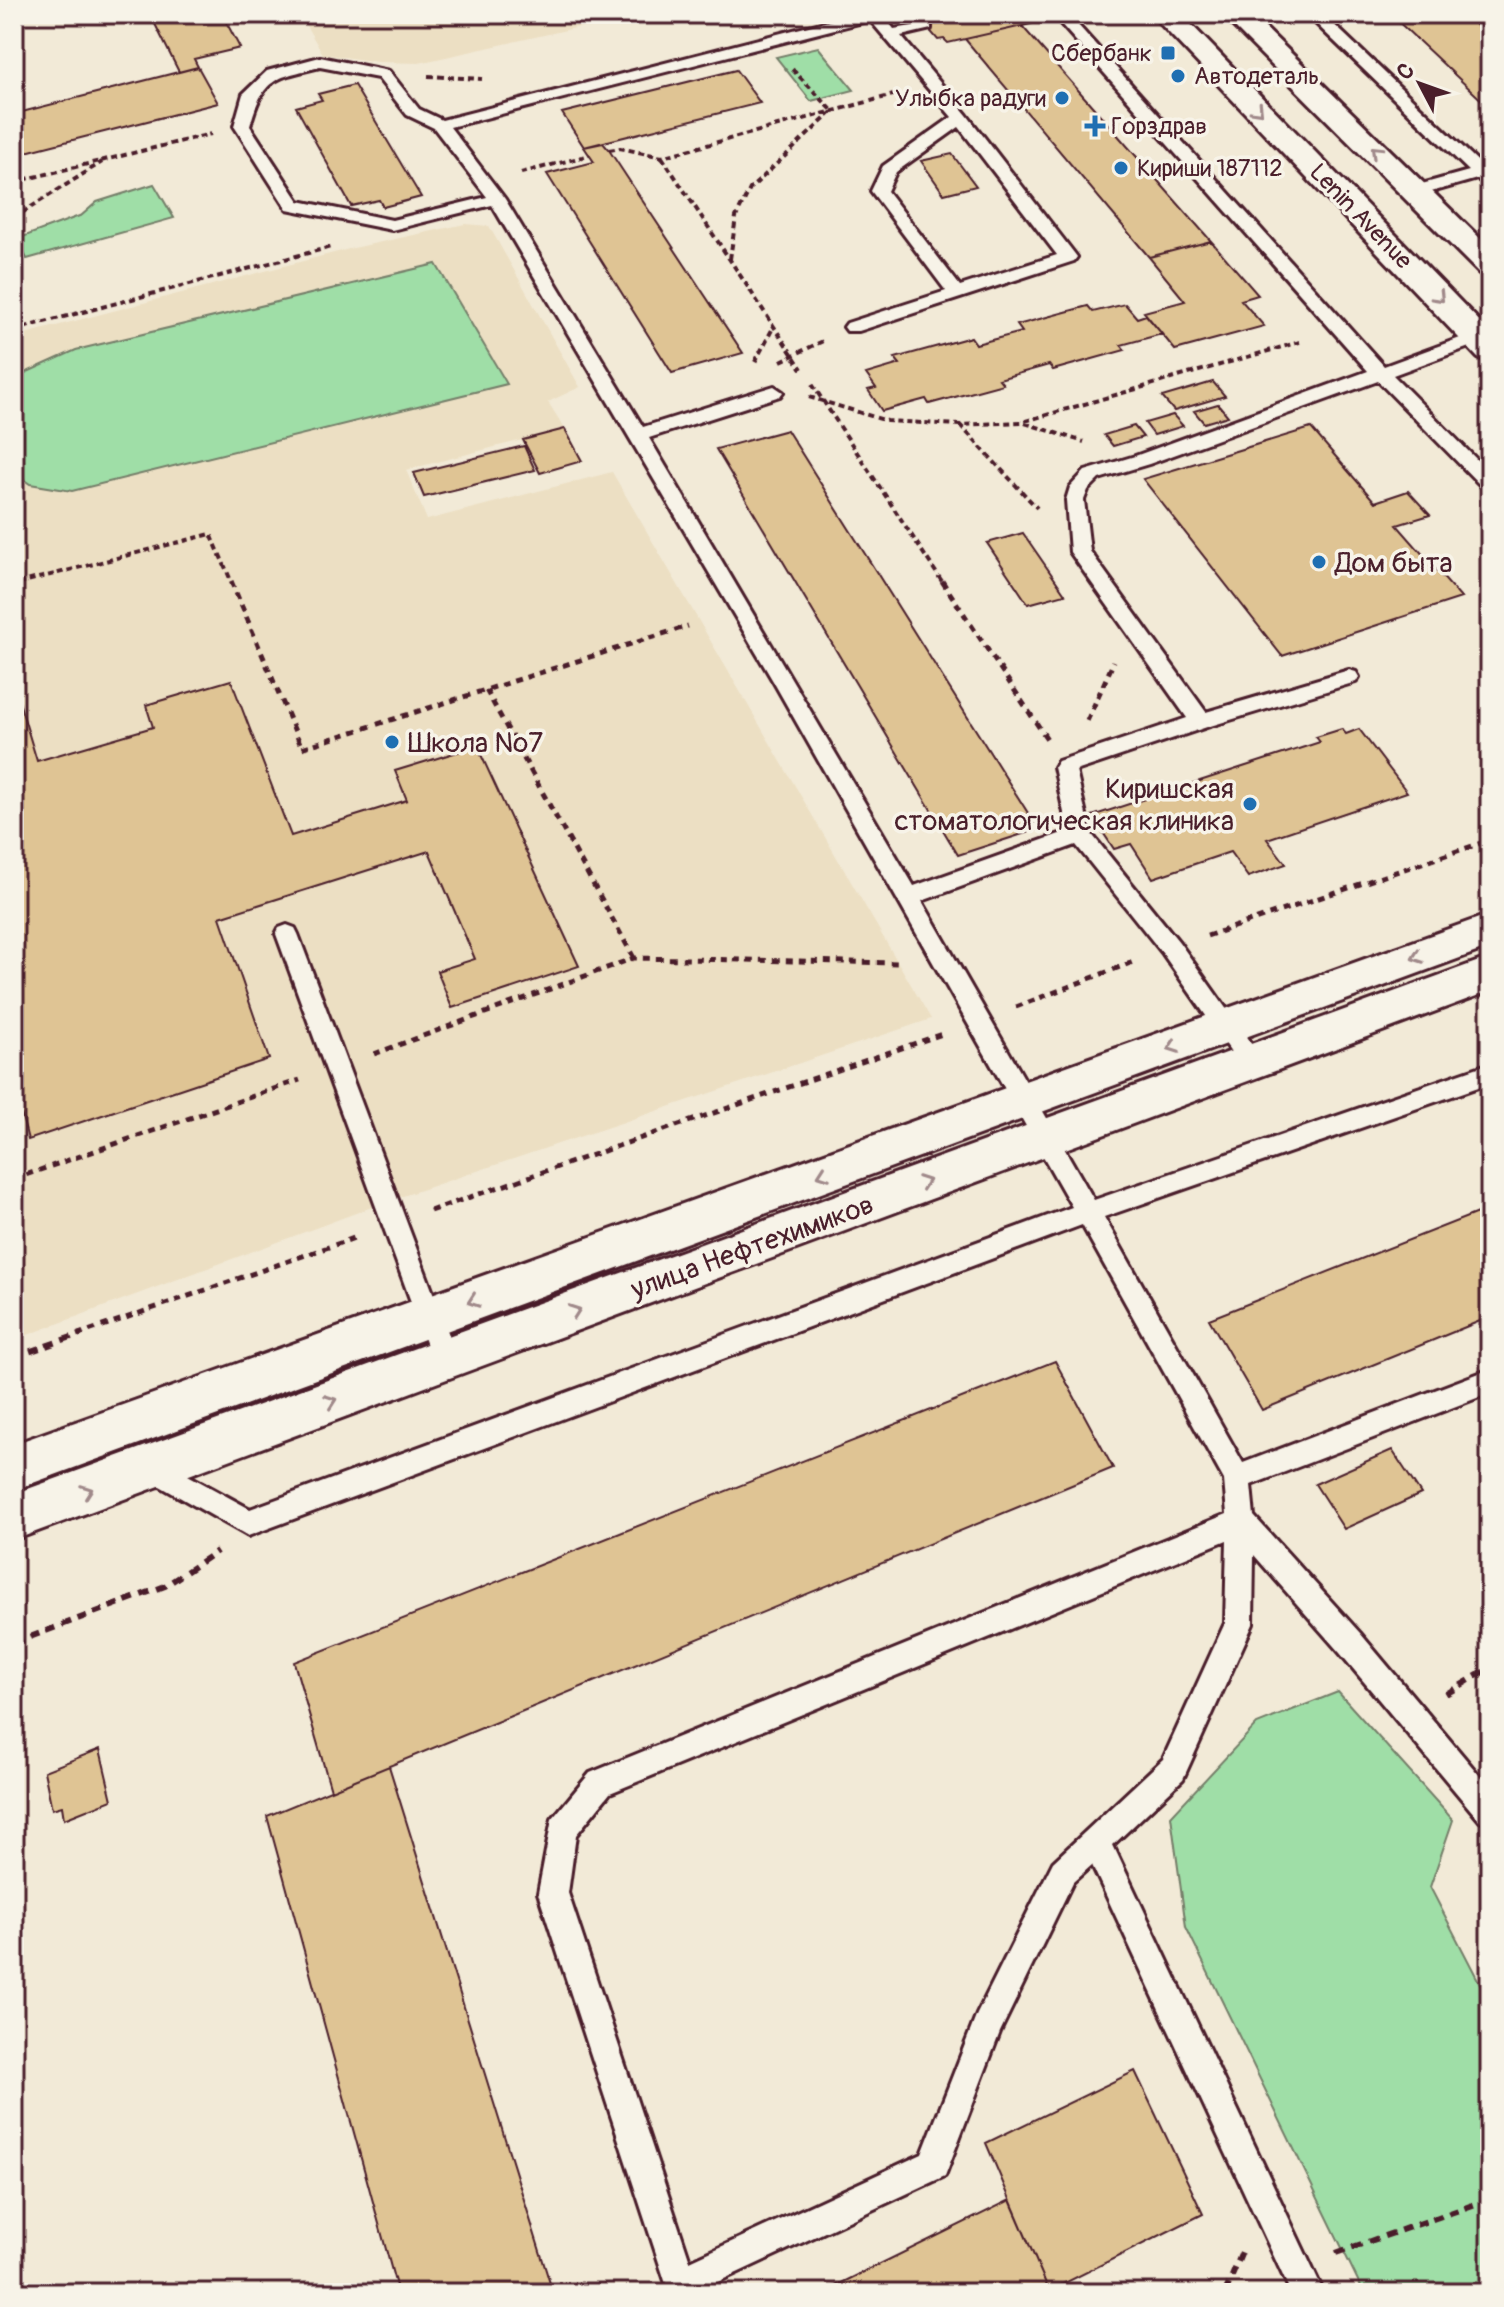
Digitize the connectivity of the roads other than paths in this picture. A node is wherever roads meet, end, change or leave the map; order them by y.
1 (874, 14) edge
2 (1060, 14) edge
3 (1165, 14) edge
4 (1235, 14) edge
5 (1314, 14) edge
6 (926, 26) dead end
7 (891, 34) junction
8 (961, 118) junction
9 (440, 125) junction
10 (1485, 178) edge
11 (1417, 191) junction
12 (497, 199) junction
13 (1490, 266) edge
14 (956, 293) junction
15 (853, 327) road end
16 (1484, 345) edge
17 (1384, 374) junction
18 (774, 392) road end
19 (639, 435) junction
20 (1490, 484) edge
21 (1349, 677) dead end
22 (1201, 721) junction
23 (1080, 835) junction
24 (906, 898) junction
25 (1490, 930) edge
26 (287, 934) dead end
27 (1490, 974) edge
28 (1239, 1044) junction
29 (1490, 1073) edge
30 (1036, 1119) junction
31 (1089, 1212) junction
32 (430, 1316) junction
33 (445, 1359) junction
34 (1490, 1381) edge
35 (14, 1467) edge
36 (153, 1468) junction
37 (1237, 1478) junction
38 (14, 1517) edge
39 (1241, 1521) junction
40 (1490, 1811) edge
41 (1096, 1840) junction
42 (1302, 2280) edge

1 - 7 lane
1 - 9 lane
2 - 17 lane
3 -> 16 street, Lenin Avenue
11 -> 4 street, Lenin Avenue
5 - 10 lane
6 - 7 lane
7 - 8 lane
8 - 14 lane
8 - 14 lane
9 - 12 lane
9 - 12 lane
10 - 11 lane
11 - 13 street, Lenin Avenue
12 - 19 lane
14 - 15 lane
16 - 17 lane
17 - 20 lane
17 - 22 lane
18 - 19 lane
19 - 24 lane
21 - 22 lane
22 - 23 lane
23 - 24 lane
23 - 28 lane
24 - 30 lane
25 -> 28 street
26 - 32 lane
27 - 28 street, улица Нефтехимиков
28 - 30 street, улица Нефтехимиков
29 - 31 lane
30 - 31 lane
30 -> 32 street
33 -> 30 street, улица Нефтехимиков
31 - 36 lane
31 - 37 lane
32 - 33 lane
32 - 35 street
36 -> 33 street, улица Нефтехимиков
34 - 37 lane
38 -> 36 street, улица Нефтехимиков
37 - 39 lane
39 - 40 lane
39 - 41 lane
39 - 41 lane
41 - 42 lane

